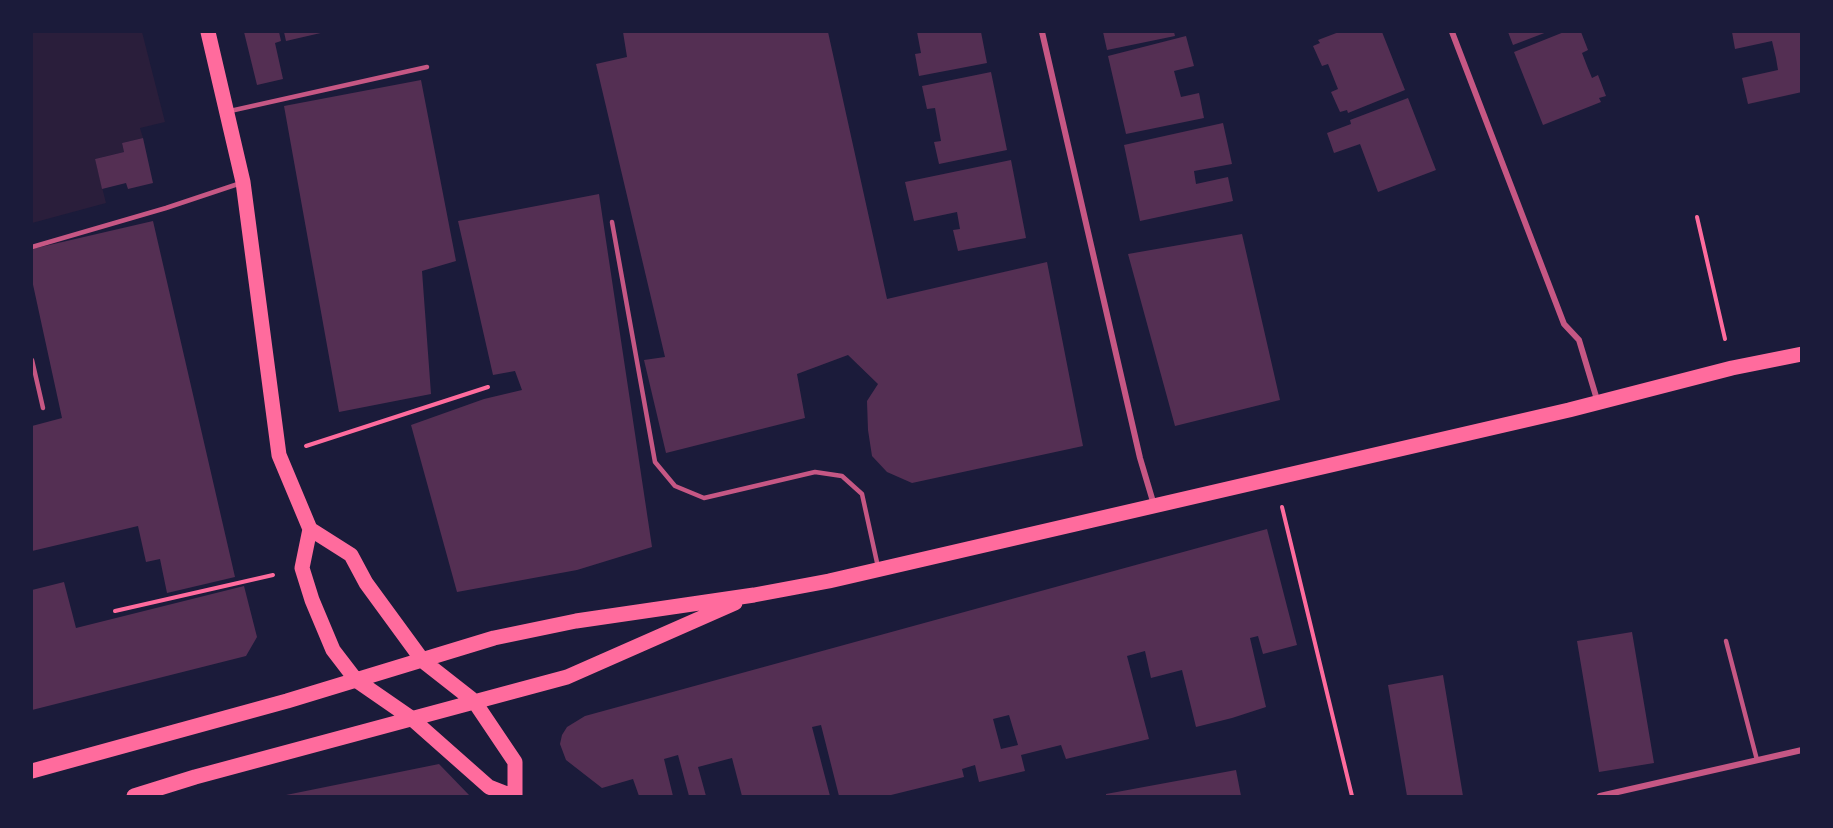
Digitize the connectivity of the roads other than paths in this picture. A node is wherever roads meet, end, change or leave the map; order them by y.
1 (208, 32) edge
2 (1042, 32) edge
3 (1452, 32) edge
4 (427, 67) dead end
5 (227, 112) junction
6 (243, 182) junction
7 (612, 222) dead end
8 (32, 247) edge
9 (1802, 354) edge
10 (32, 360) edge
11 (1598, 403) junction
12 (43, 408) dead end
13 (1154, 506) junction
14 (310, 529) junction
15 (879, 570) junction
16 (754, 595) junction
17 (1726, 641) dead end
18 (423, 661) junction
19 (356, 680) junction
20 (474, 701) junction
21 (411, 718) junction
22 (1802, 750) edge
23 (1757, 760) junction
24 (32, 771) edge
25 (134, 796) edge
26 (514, 796) edge
27 (1600, 796) edge

1 - 5 main road
2 - 13 street
3 - 11 street
4 - 5 lane
5 - 6 main road
6 - 8 lane
6 - 14 main road
7 - 15 lane
9 - 11 main road
10 - 12 lane
11 - 13 main road
13 - 15 main road
14 - 18 main road
14 - 19 main road
15 - 16 main road
16 - 18 main road
16 - 20 main road
17 - 23 lane
18 - 19 main road
18 - 20 main road
19 - 21 main road
19 - 24 main road
20 - 21 main road
20 - 26 main road
21 - 25 main road
21 - 26 main road
22 - 23 street
23 - 27 street

